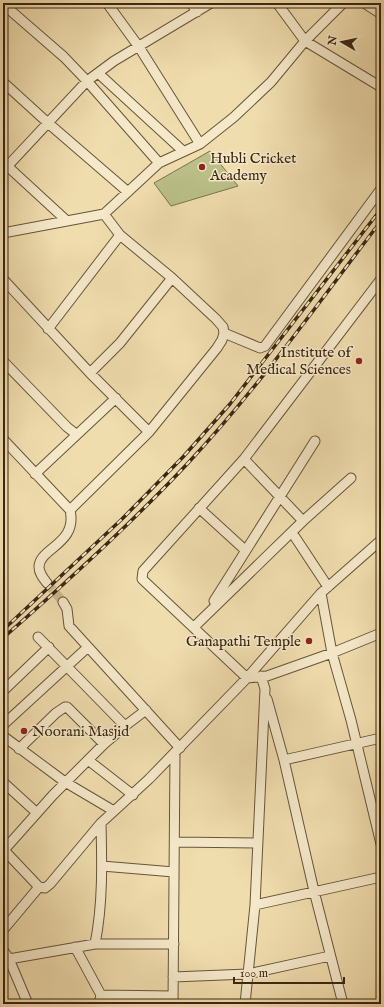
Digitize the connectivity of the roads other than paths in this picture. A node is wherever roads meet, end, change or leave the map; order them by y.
1 (107, 3) edge
2 (191, 3) edge
3 (211, 3) edge
4 (277, 3) edge
5 (343, 3) edge
6 (364, 3) edge
7 (3, 4) edge
8 (197, 12) junction
9 (381, 14) edge
10 (305, 41) junction
11 (138, 47) junction
12 (98, 73) junction
13 (87, 80) junction
14 (3, 82) edge
15 (381, 87) edge
16 (48, 123) junction
17 (200, 144) junction
18 (183, 151) junction
19 (159, 163) junction
20 (4, 166) edge
21 (381, 190) edge
22 (128, 192) junction
23 (104, 214) junction
24 (67, 221) junction
25 (3, 233) edge
26 (120, 234) junction
27 (172, 278) junction
28 (3, 279) edge
29 (381, 279) edge
30 (48, 329) junction
31 (224, 333) junction
32 (3, 361) edge
33 (90, 374) junction
34 (116, 398) junction
35 (149, 432) junction
36 (76, 434) junction
37 (3, 439) edge
38 (315, 441) dead end
39 (244, 459) junction
40 (35, 474) junction
41 (351, 478) dead end
42 (280, 496) junction
43 (199, 508) junction
44 (70, 510) junction
45 (303, 521) junction
46 (296, 537) dead end
47 (381, 540) edge
48 (245, 550) junction
49 (47, 583) tunnel mouth
50 (325, 590) junction
51 (63, 602) tunnel mouth
52 (207, 613) junction
53 (194, 627) junction
54 (380, 635) edge
55 (38, 637) dead end
56 (49, 647) junction
57 (88, 647) junction
58 (332, 653) junction
59 (67, 667) junction
60 (261, 676) junction
61 (247, 678) junction
62 (265, 689) junction
63 (3, 691) edge
64 (146, 710) junction
65 (3, 725) edge
66 (125, 726) junction
67 (3, 736) edge
68 (381, 738) edge
69 (356, 743) junction
70 (104, 744) junction
71 (19, 749) junction
72 (178, 750) junction
73 (88, 760) junction
74 (284, 760) junction
75 (3, 782) edge
76 (65, 782) junction
77 (133, 794) junction
78 (114, 811) junction
79 (37, 813) junction
80 (101, 823) junction
81 (175, 842) junction
82 (258, 843) junction
83 (381, 844) edge
84 (4, 849) edge
85 (102, 866) junction
86 (174, 872) junction
87 (381, 877) edge
88 (39, 887) junction
89 (314, 891) junction
90 (255, 905) junction
91 (3, 930) edge
92 (95, 944) junction
93 (174, 944) junction
94 (75, 947) junction
95 (3, 950) edge
96 (330, 956) junction
97 (8, 959) junction
98 (248, 974) junction
99 (174, 977) junction
100 (100, 1000) edge
101 (173, 1000) edge
102 (28, 1004) edge
103 (245, 1004) edge
104 (343, 1004) edge

1 - 11 street
2 - 8 street
3 - 8 street
4 - 10 street
5 - 10 street
6 - 9 street
7 - 13 street
8 - 11 street
10 - 15 street
10 - 17 street
11 - 12 street
11 - 17 street
12 - 13 street
12 - 18 street
13 - 16 street
13 - 19 street
14 - 16 street
16 - 20 street
16 - 22 street
17 - 18 street
18 - 19 street
19 - 22 street
20 - 24 street
21 - 31 street
22 - 23 street
23 - 24 street
23 - 26 street
24 - 25 street
26 - 27 street
26 - 30 street
27 - 31 street
27 - 33 street
28 - 30 street
29 - 39 street
30 - 33 street
31 - 35 street
32 - 36 street
33 - 34 street
34 - 35 street
34 - 36 street
35 - 44 street
36 - 40 street
37 - 40 street
38 - 42 street
39 - 42 street
39 - 43 street
40 - 44 street
41 - 45 street
42 - 45 street
42 - 48 street
43 - 48 street
43 - 53 street
44 - 49 street
45 - 52 street
46 - 50 street
47 - 50 street
48 - 52 street
50 - 58 street
50 - 61 street
51 - 57 street
52 - 53 street
53 - 61 street
54 - 58 street
55 - 56 street
56 - 59 street
56 - 63 street
57 - 59 street
57 - 64 street
58 - 60 street
58 - 69 street
59 - 65 street
59 - 66 street
60 - 61 street
60 - 62 street
61 - 72 street
62 - 74 street
62 - 82 street
64 - 66 street
64 - 72 street
66 - 70 street
67 - 71 street
68 - 69 street
69 - 74 street
69 - 83 street
70 - 71 street
70 - 73 street
71 - 76 street
72 - 77 street
72 - 81 street
73 - 76 street
73 - 77 street
74 - 89 street
75 - 79 street
76 - 78 street
76 - 79 street
77 - 78 street
78 - 80 street
79 - 84 street
80 - 85 street
80 - 88 street
81 - 82 street
81 - 86 street
82 - 90 street
84 - 88 street
85 - 86 street
85 - 92 street
86 - 93 street
87 - 89 street
88 - 91 street
89 - 90 street
89 - 96 street
90 - 98 street
92 - 93 street
92 - 94 street
93 - 99 street
94 - 97 street
94 - 100 street
95 - 97 street
96 - 98 street
96 - 104 street
97 - 102 street
98 - 99 street
98 - 103 street
99 - 101 street
100 - 101 street

